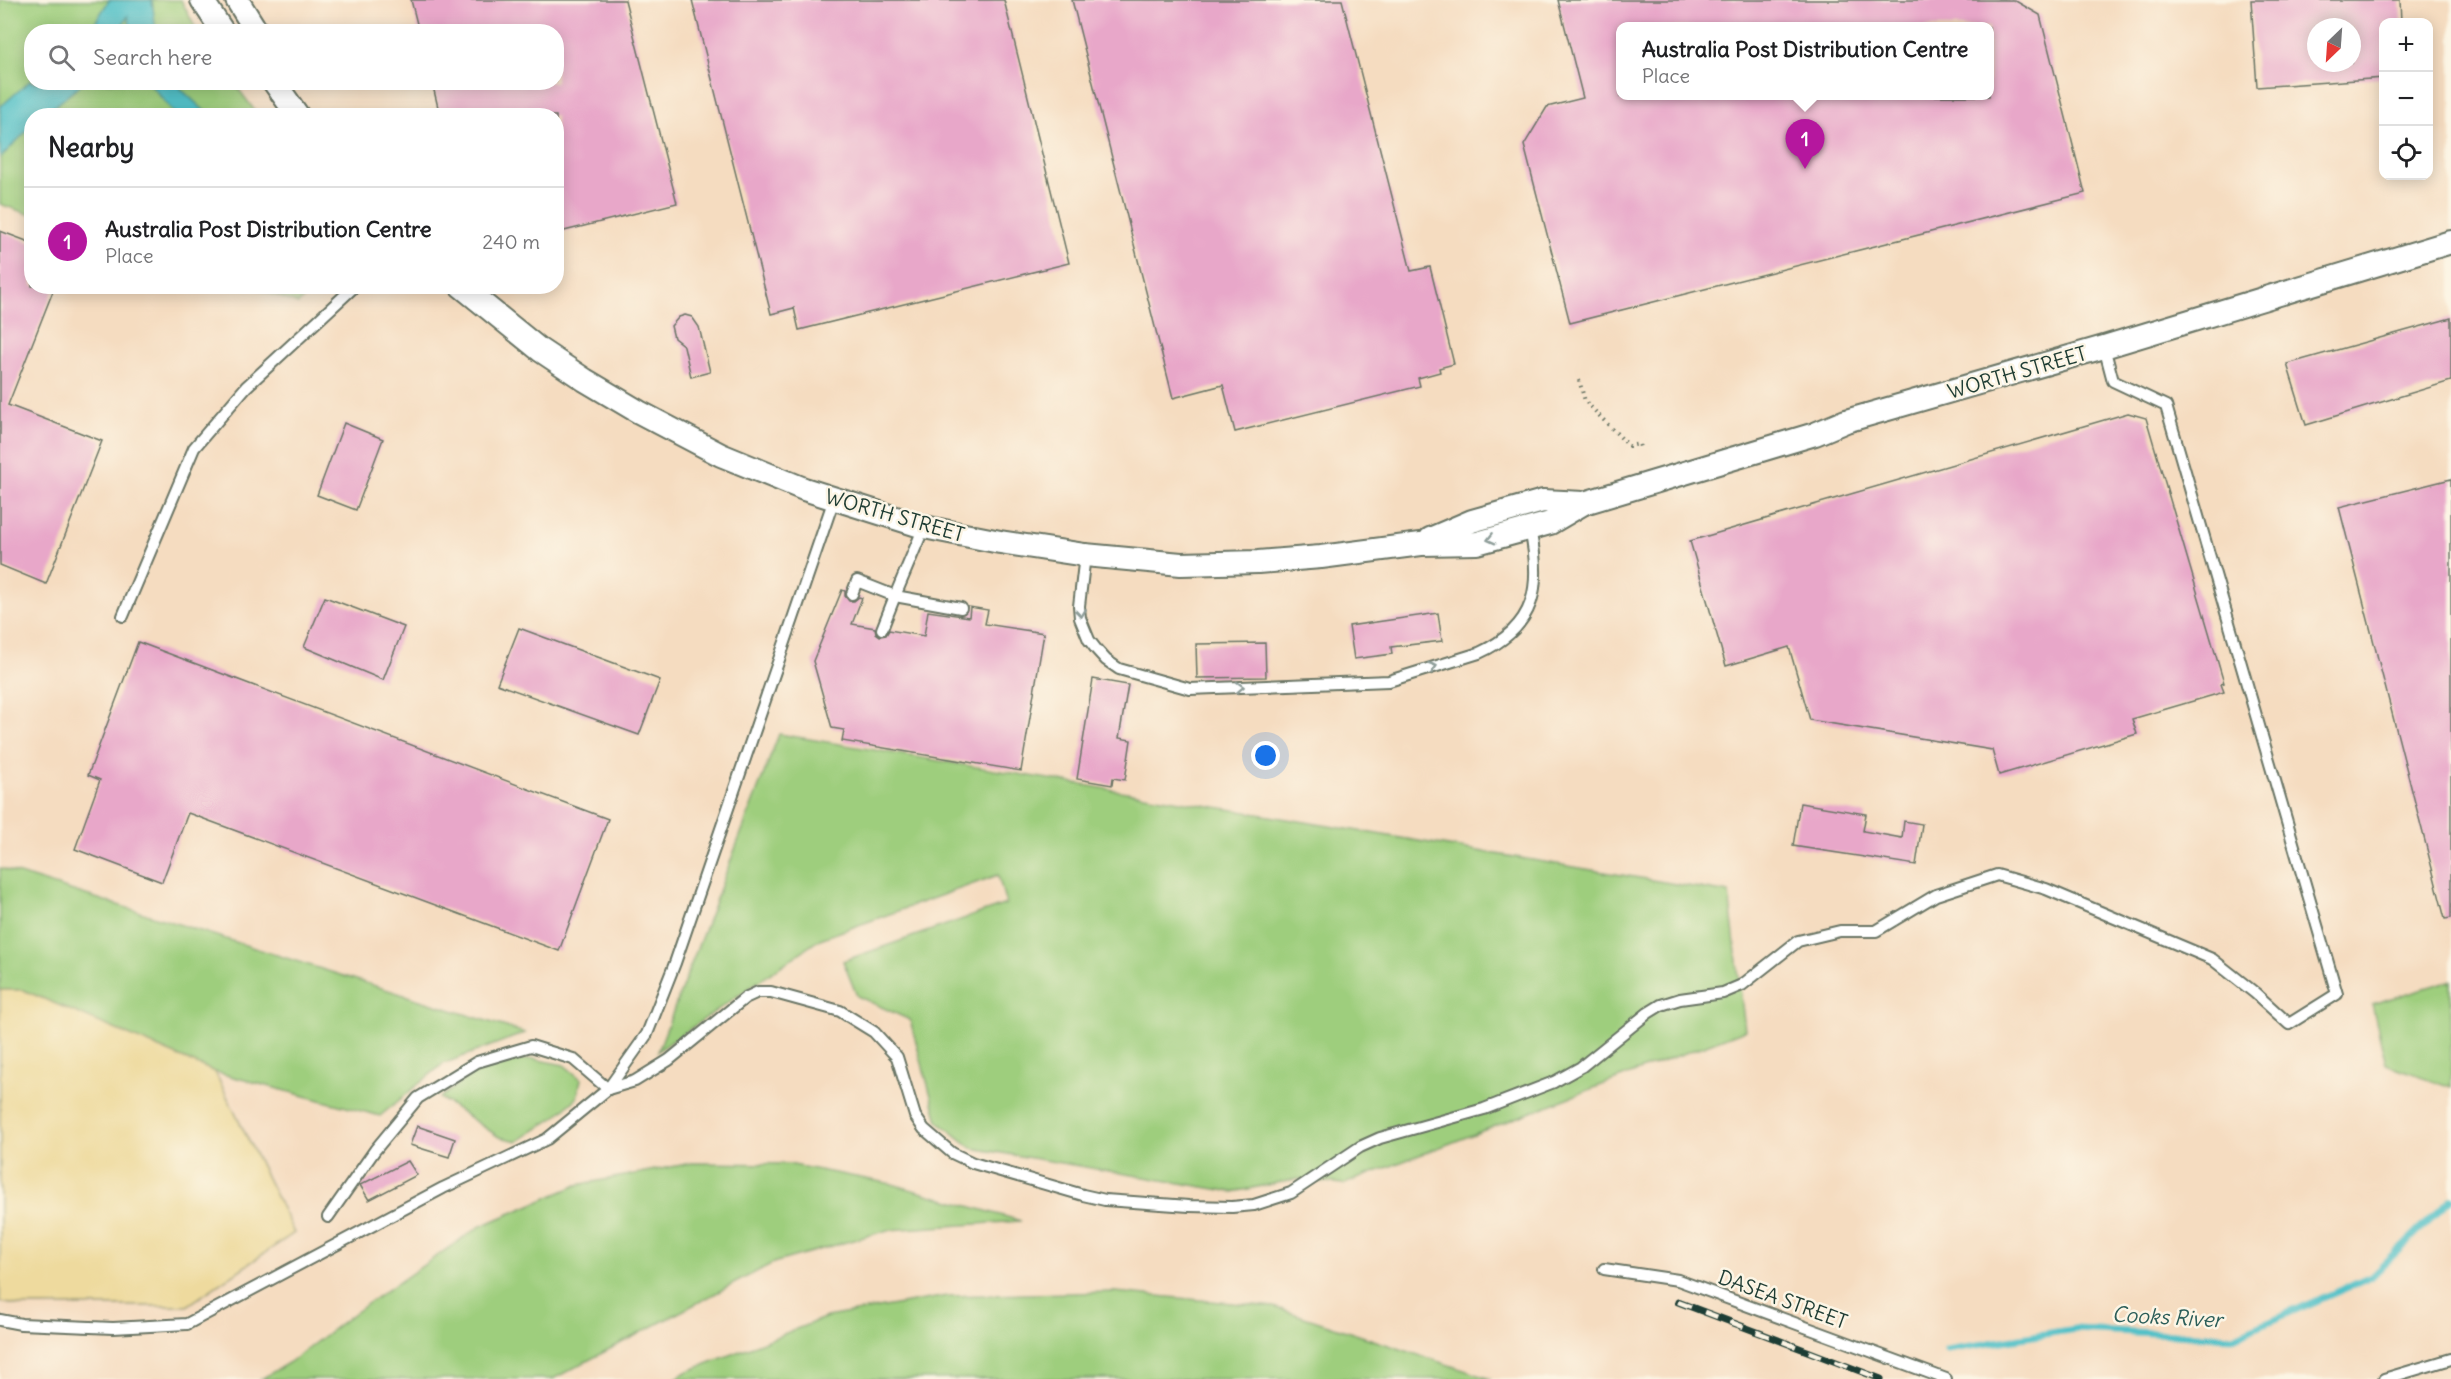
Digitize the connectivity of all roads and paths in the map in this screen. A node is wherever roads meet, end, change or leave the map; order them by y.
1 (202, 0) edge
2 (237, 0) edge
3 (218, 24) edge
4 (252, 24) edge
5 (280, 90) edge
6 (292, 108) edge
7 (2451, 242) edge
8 (346, 294) edge
9 (471, 294) edge
10 (2104, 347) junction
11 (1579, 380) dead end
12 (1641, 450) dead end
13 (834, 499) junction
14 (1584, 503) junction
15 (924, 527) junction
16 (1530, 529) junction
17 (1421, 544) junction
18 (1085, 555) junction
19 (852, 594) dead end
20 (895, 596) junction
21 (961, 608) dead end
22 (123, 616) dead end
23 (882, 629) dead end
24 (608, 1089) junction
25 (328, 1216) dead end
26 (1604, 1269) dead end
27 (0, 1320) edge
28 (2451, 1359) edge
29 (1946, 1379) edge
30 (2384, 1379) edge

1 - 3 street
2 - 4 street
5 - 6 street
7 - 10 street, WORTH STREET
8 - 22 lane
9 - 13 street, WORTH STREET
10 - 14 street, WORTH STREET
10 - 24 lane
11 - 12 path
13 - 15 street, WORTH STREET
13 - 24 lane
14 - 16 street, WORTH STREET
14 - 17 street, WORTH STREET
15 - 18 street, WORTH STREET
15 - 20 lane
16 -> 17 street, WORTH STREET
18 -> 16 lane
17 - 18 street, WORTH STREET
19 - 20 lane
20 - 21 lane
20 - 23 lane
24 - 25 lane
24 - 27 lane
26 - 29 lane, DASEA STREET
28 - 30 lane

